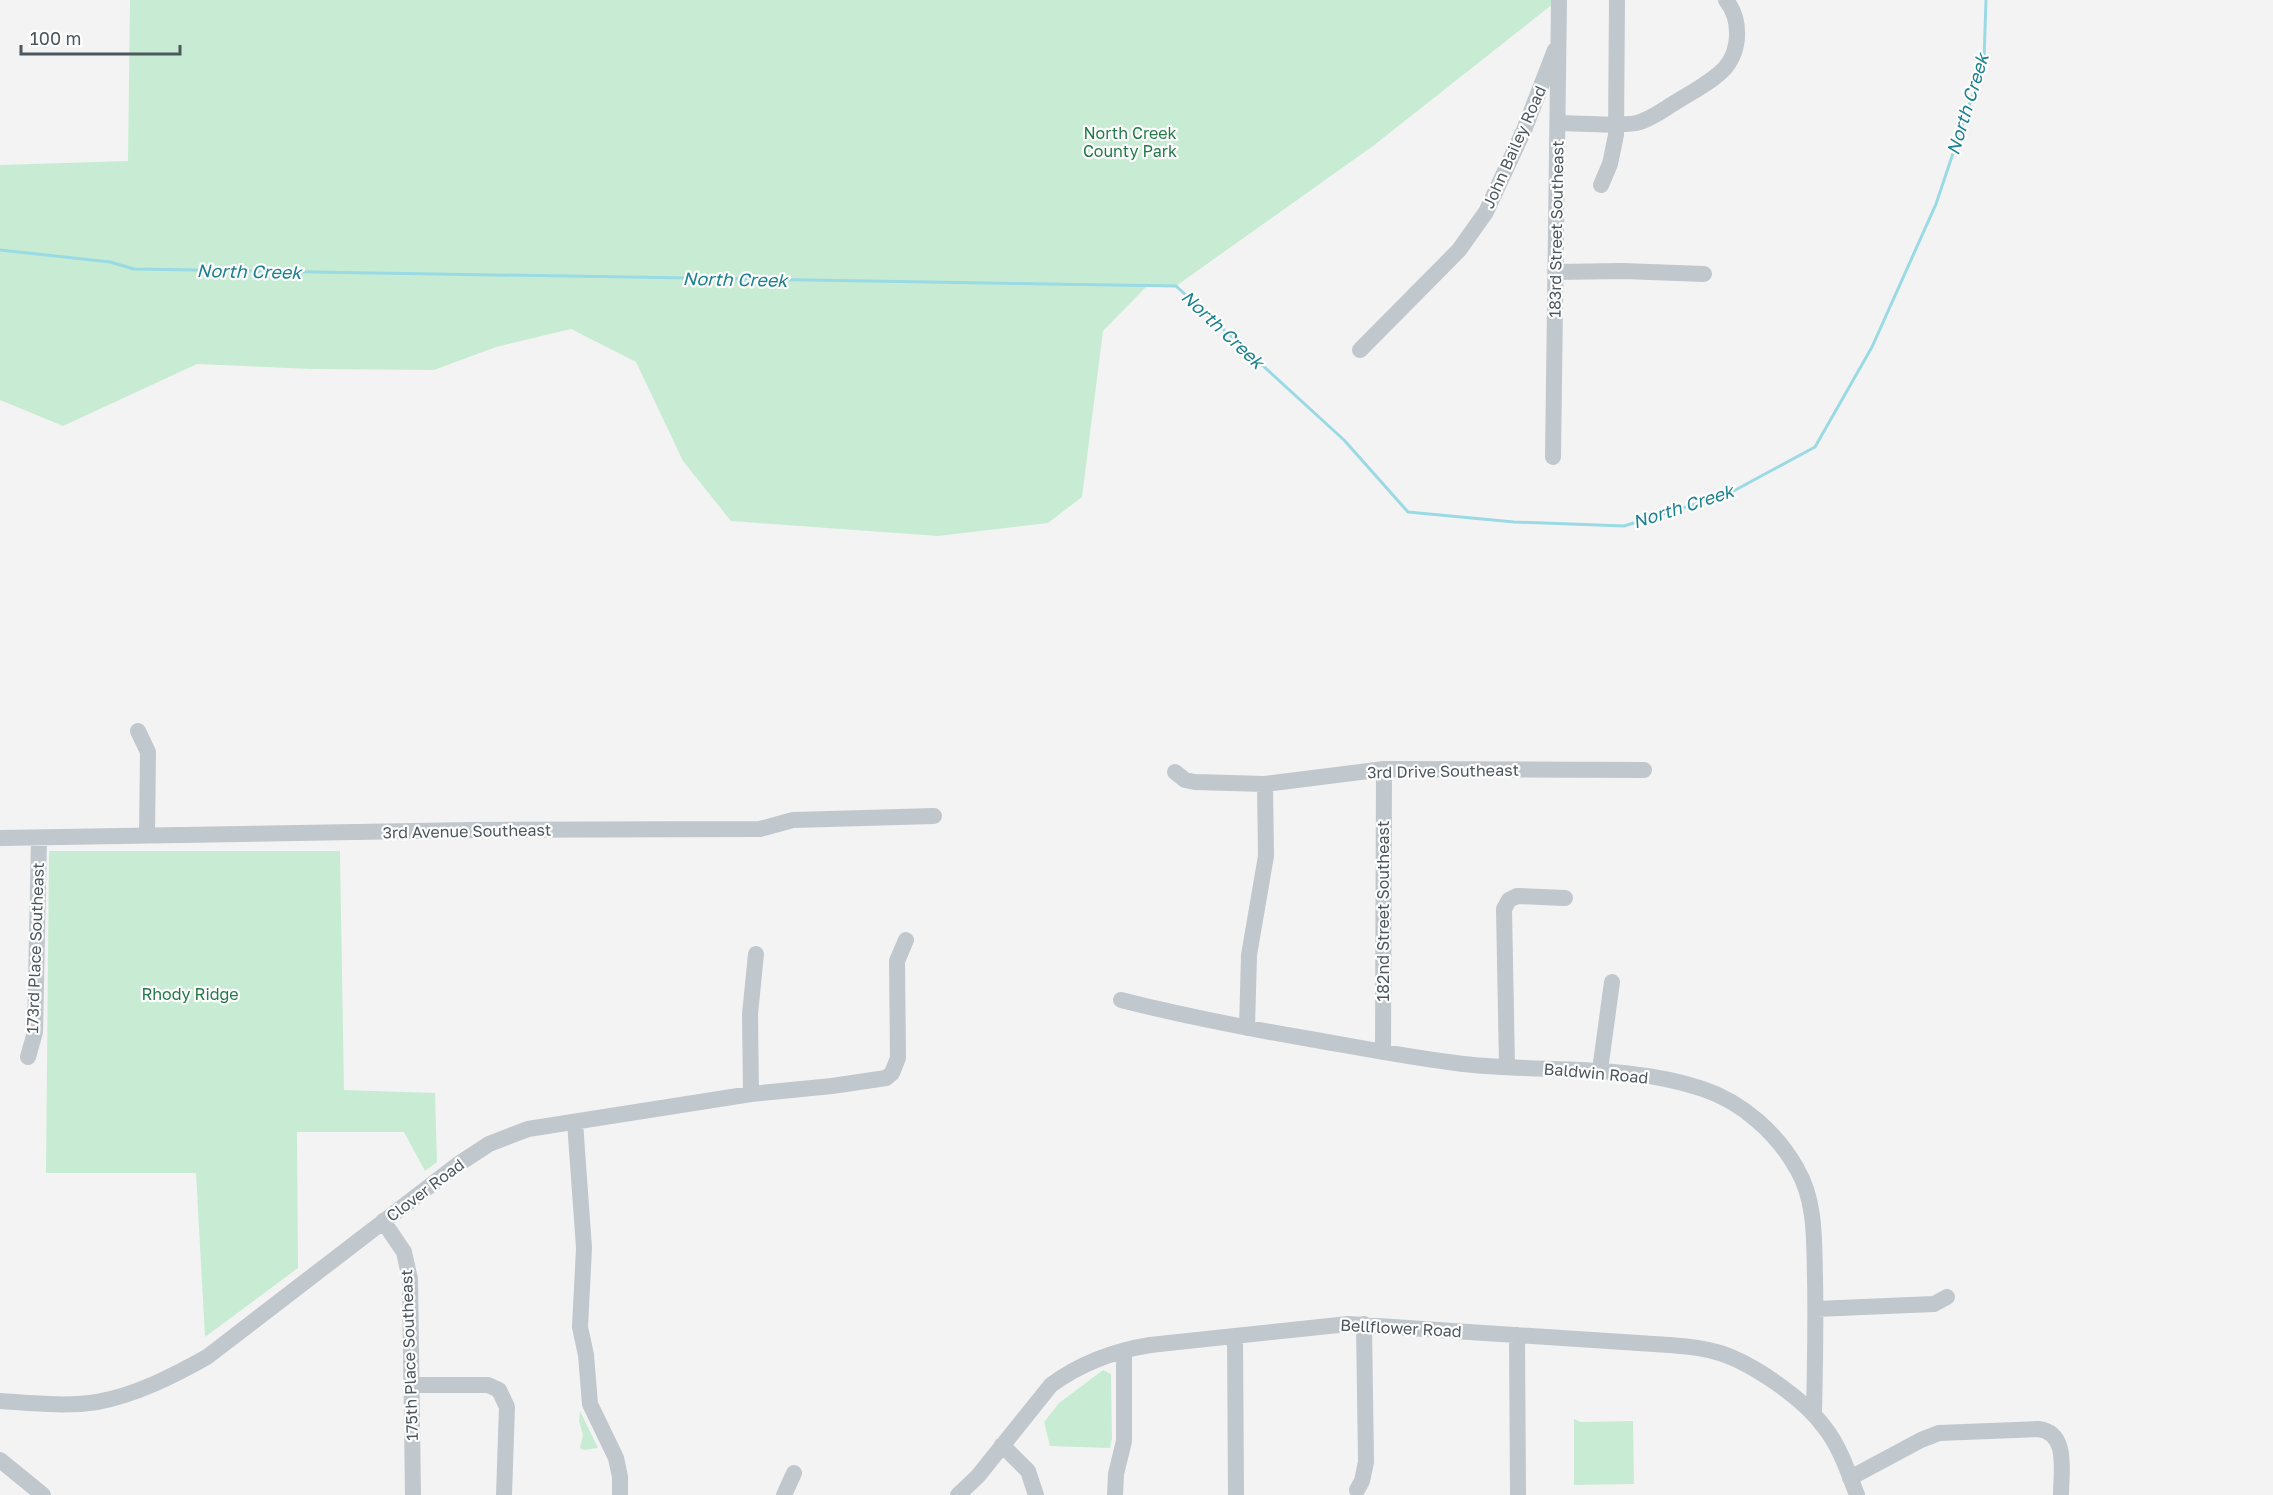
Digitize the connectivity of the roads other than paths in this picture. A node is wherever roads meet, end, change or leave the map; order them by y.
1 (1559, 0) edge
2 (1617, 0) edge
3 (1726, 0) edge
4 (1559, 41) junction
5 (1558, 123) junction
6 (1616, 123) junction
7 (1601, 185) dead end
8 (1554, 272) junction
9 (1704, 274) dead end
10 (1360, 350) dead end
11 (1553, 457) dead end
12 (138, 732) dead end
13 (1384, 769) junction
14 (1644, 770) dead end
15 (1175, 772) dead end
16 (1265, 784) junction
17 (934, 816) dead end
18 (147, 835) junction
19 (0, 838) edge
20 (39, 838) junction
21 (1565, 898) dead end
22 (906, 940) dead end
23 (756, 954) dead end
24 (1612, 982) dead end
25 (1121, 1000) dead end
26 (1247, 1028) junction
27 (1383, 1052) junction
28 (28, 1057) dead end
29 (1507, 1066) junction
30 (1600, 1070) junction
31 (751, 1094) junction
32 (574, 1122) junction
33 (383, 1221) junction
34 (1947, 1297) dead end
35 (1816, 1309) junction
36 (1364, 1324) junction
37 (1517, 1335) junction
38 (1235, 1336) junction
39 (1124, 1351) junction
40 (411, 1385) junction
41 (0, 1401) edge
42 (1814, 1413) junction
43 (1002, 1445) junction
44 (0, 1460) edge
45 (794, 1473) dead end
46 (1850, 1478) junction
47 (1357, 1490) dead end
48 (43, 1495) edge
49 (413, 1495) edge
50 (504, 1495) edge
51 (620, 1495) edge
52 (784, 1495) edge
53 (958, 1495) edge
54 (1036, 1495) edge
55 (1115, 1495) edge
56 (1236, 1495) edge
57 (1518, 1495) edge
58 (1857, 1495) edge
59 (2061, 1495) edge

1 - 4 street, 183rd Street Southeast
2 - 6 street
3 - 6 street
4 - 5 street, 183rd Street Southeast
4 - 10 street, John Bailey Road
5 - 6 street
5 - 8 street, 183rd Street Southeast
6 - 7 street
8 - 9 street
8 - 11 street, 183rd Street Southeast
12 - 18 street
13 - 14 street, 3rd Drive Southeast
13 - 16 street, 3rd Drive Southeast
13 - 27 street, 182nd Street Southeast
15 - 16 street, 3rd Drive Southeast
16 - 26 street
17 - 18 street, 3rd Avenue Southeast
18 - 20 street, 3rd Avenue Southeast
19 - 20 street, 3rd Avenue Southeast
20 - 28 street, 173rd Place Southeast
21 - 29 street
22 - 31 street, Clover Road
23 - 31 street
24 - 30 street
25 - 26 street, Baldwin Road
26 - 27 street, Baldwin Road
27 - 29 street, Baldwin Road
29 - 30 street, Baldwin Road
30 - 35 street, Baldwin Road
31 - 32 street, Clover Road
32 - 33 street, Clover Road
32 - 51 street
33 - 40 street, 175th Place Southeast
33 - 41 street, Clover Road
34 - 35 street
35 - 42 street, Baldwin Road
36 - 37 street, Bellflower Road
36 - 38 street, Bellflower Road
36 - 47 street
37 - 42 street, Bellflower Road
37 - 57 street
38 - 39 street, Bellflower Road
38 - 56 street
39 - 43 street, Bellflower Road
39 - 55 street
40 - 49 street, 175th Place Southeast
40 - 50 street
42 - 46 street, Bellflower Road
43 - 53 street, Bellflower Road
43 - 54 street
44 - 48 street
45 - 52 street
46 - 58 street, Bellflower Road
46 - 59 street

